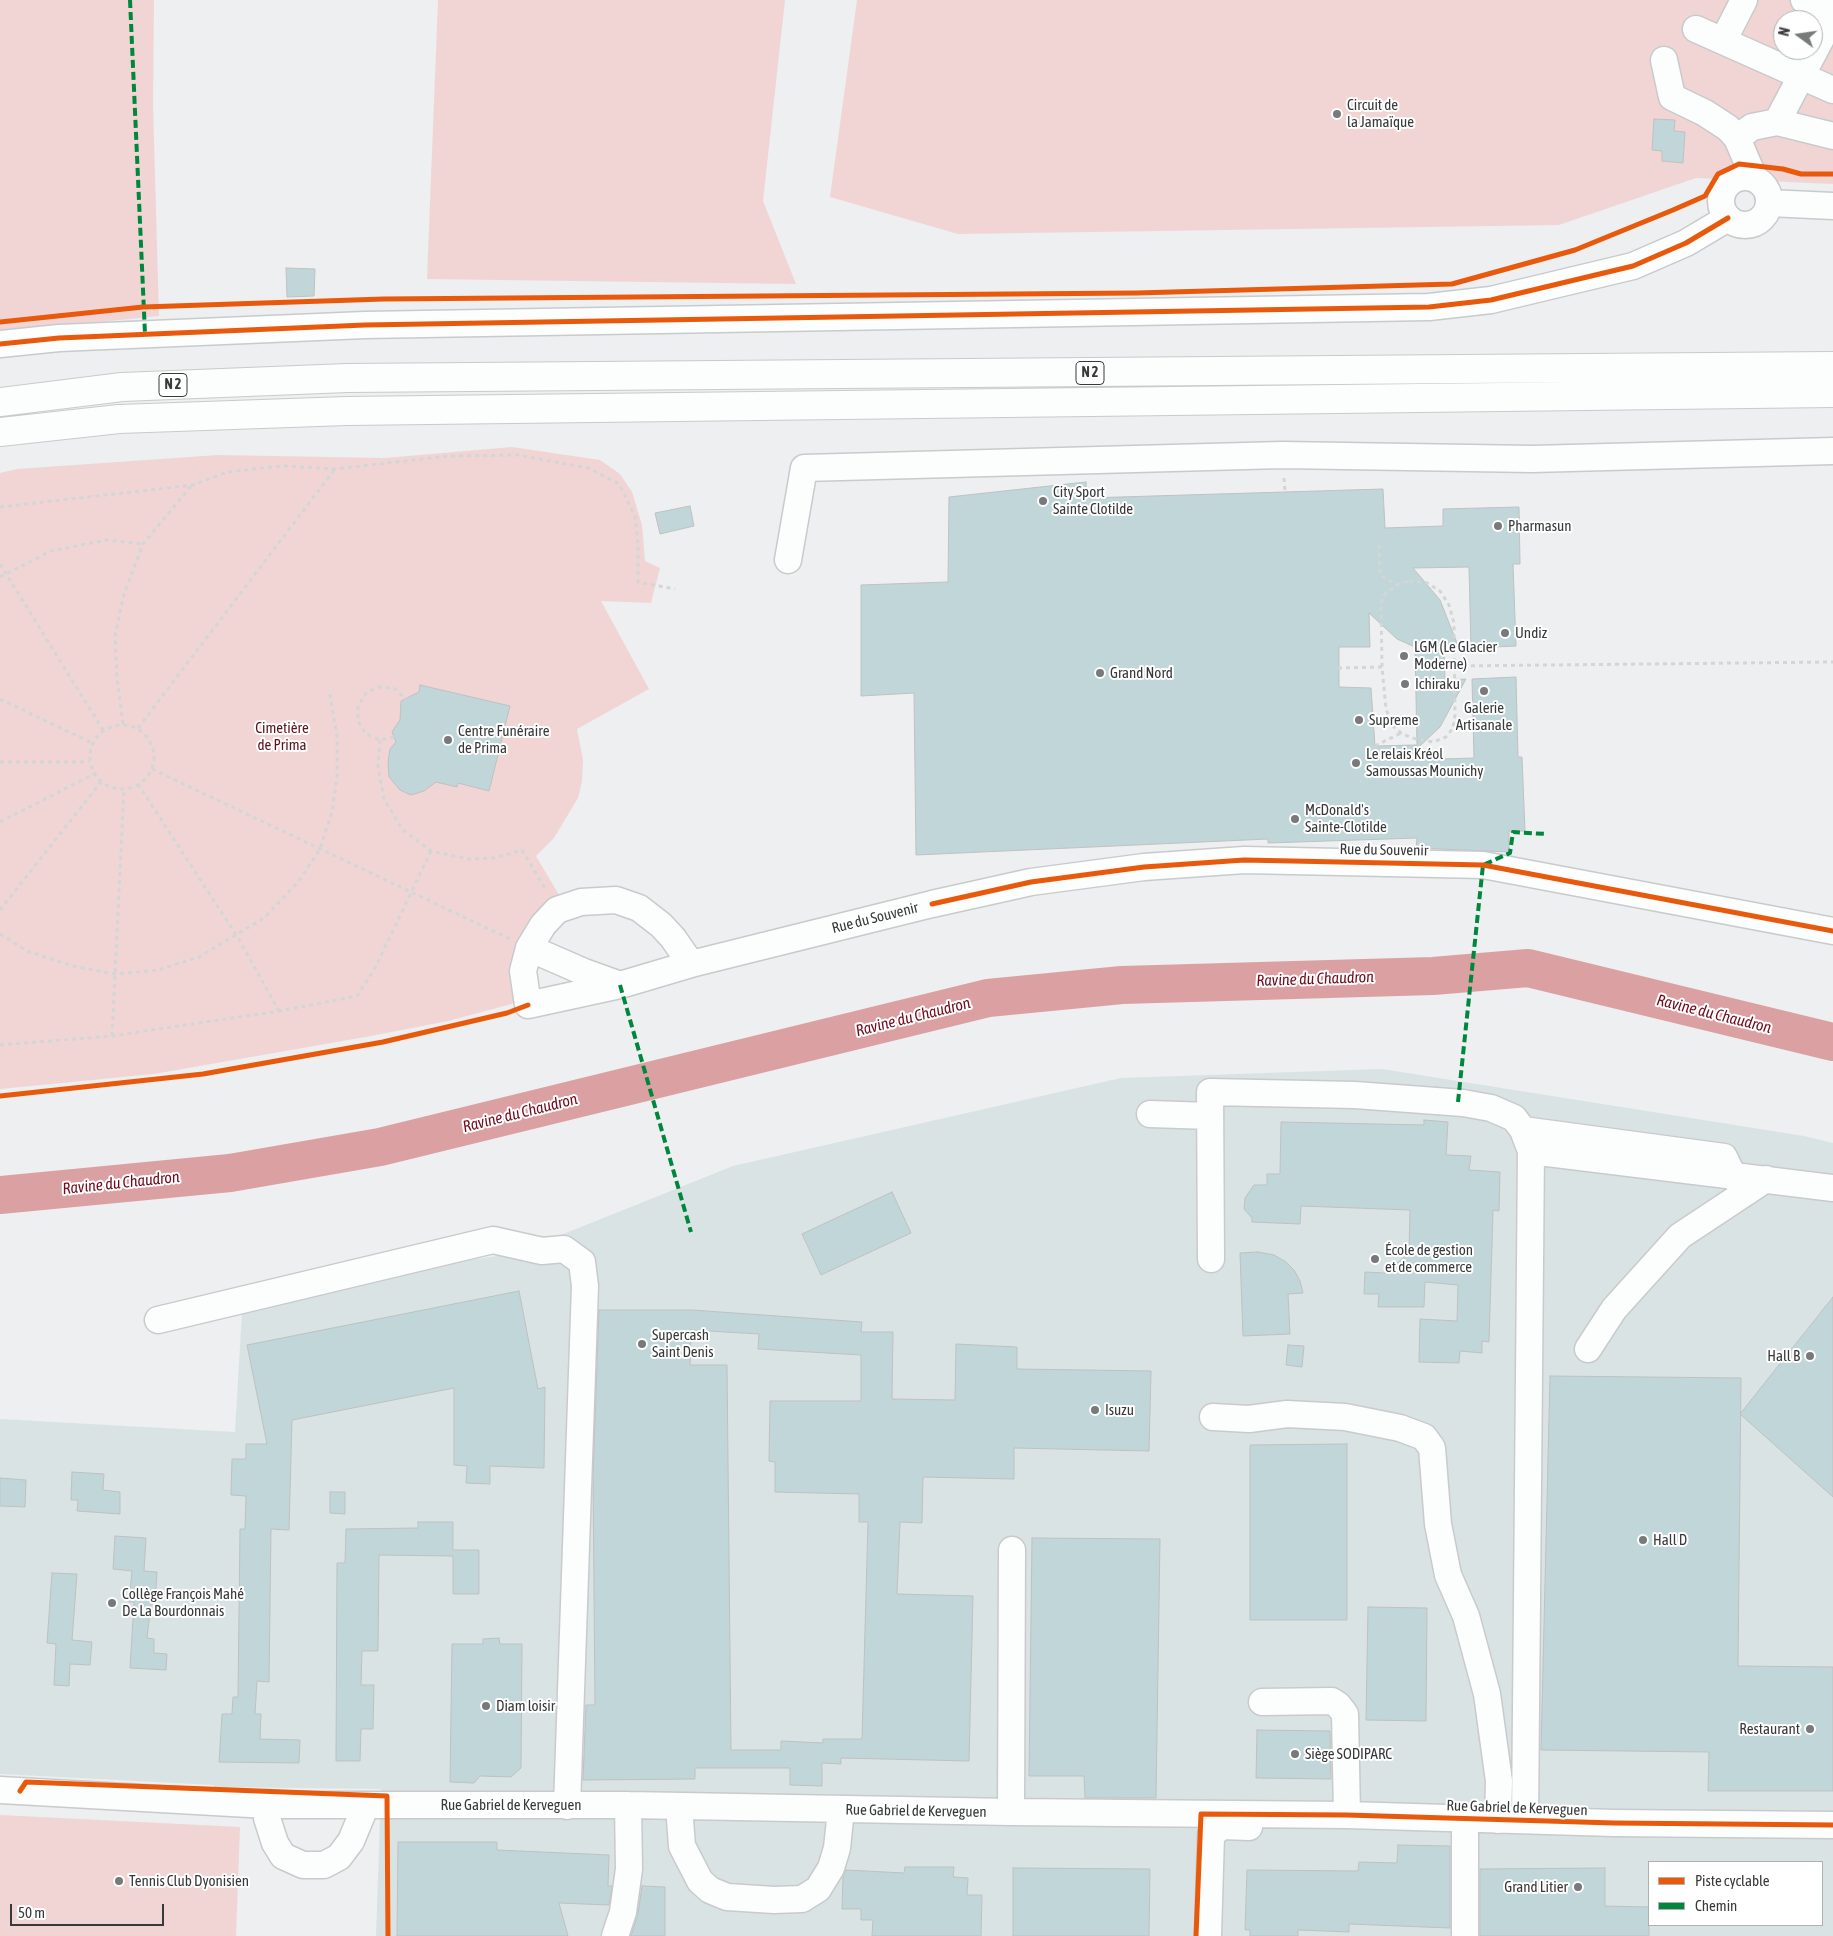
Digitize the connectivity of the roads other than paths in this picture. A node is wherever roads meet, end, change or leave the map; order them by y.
1 (1731, 0) edge
2 (1744, 0) edge
3 (1804, 0) edge
4 (1833, 15) edge
5 (1711, 36) junction
6 (1664, 60) dead end
7 (1802, 76) junction
8 (1833, 90) edge
9 (1777, 122) junction
10 (1833, 136) edge
11 (1737, 138) junction
12 (1754, 178) junction
13 (1769, 203) junction
14 (1833, 206) edge
15 (1728, 218) junction
16 (0, 344) edge
17 (1833, 353) edge
18 (1833, 366) edge
19 (1735, 381) junction
20 (1833, 393) edge
21 (0, 402) edge
22 (1833, 408) edge
23 (0, 432) edge
24 (1833, 451) edge
25 (788, 560) dead end
26 (1833, 931) edge
27 (529, 948) junction
28 (691, 964) junction
29 (620, 985) junction
30 (1150, 1114) dead end
31 (1210, 1116) junction
32 (1527, 1140) junction
33 (1766, 1179) junction
34 (1833, 1188) edge
35 (1210, 1258) dead end
36 (158, 1320) dead end
37 (1588, 1349) dead end
38 (1212, 1417) dead end
39 (1012, 1550) dead end
40 (1262, 1702) dead end
41 (0, 1790) edge
42 (628, 1804) junction
43 (366, 1805) junction
44 (267, 1806) junction
45 (567, 1806) junction
46 (679, 1806) junction
47 (841, 1810) junction
48 (1011, 1812) junction
49 (1201, 1814) junction
50 (1347, 1815) junction
51 (1498, 1820) junction
52 (1525, 1820) junction
53 (1466, 1824) junction
54 (1833, 1825) edge
55 (1833, 1833) edge
56 (615, 1936) edge
57 (1196, 1936) edge
58 (1208, 1936) edge
59 (1465, 1936) edge

1 - 5 street
2 - 5 street
3 - 4 street
4 - 7 street
5 - 7 street
6 - 11 street
7 - 8 street
7 - 9 street
9 - 10 street
9 - 11 street
11 - 12 street
12 - 13 street
12 - 15 street
13 - 14 street
13 - 15 street
15 - 16 street
17 - 19 highway
18 - 19 highway, N 2
19 - 20 highway, N 2
19 - 21 highway, N 2
19 - 22 highway
19 - 23 highway, N 2
24 - 25 street
26 - 28 street, Rue du Souvenir
27 - 28 street
27 - 29 street
27 - 29 street, Rue du Souvenir
28 - 29 street, Rue du Souvenir
30 - 31 street
31 - 32 street
31 - 35 street
32 - 33 street
32 - 52 street
33 - 34 street
33 - 37 street
36 - 45 street
38 - 51 street
39 - 48 street
40 - 50 street
41 - 44 street, Rue Gabriel de Kerveguen
42 - 45 street, Rue Gabriel de Kerveguen
42 - 46 street, Rue Gabriel de Kerveguen
42 - 56 street
43 - 44 street, Rue Gabriel de Kerveguen
43 - 44 street
43 - 45 street, Rue Gabriel de Kerveguen
46 - 47 street, Rue Gabriel de Kerveguen
46 - 47 street
47 - 48 street, Rue Gabriel de Kerveguen
48 - 49 street, Rue Gabriel de Kerveguen
49 - 50 street, Rue Gabriel de Kerveguen
49 - 57 street
50 - 53 street, Rue Gabriel de Kerveguen
51 - 52 street, Rue Gabriel de Kerveguen
51 - 53 street, Rue Gabriel de Kerveguen
52 - 54 street, Rue Gabriel de Kerveguen
53 - 55 street
53 - 58 street
53 - 59 street

